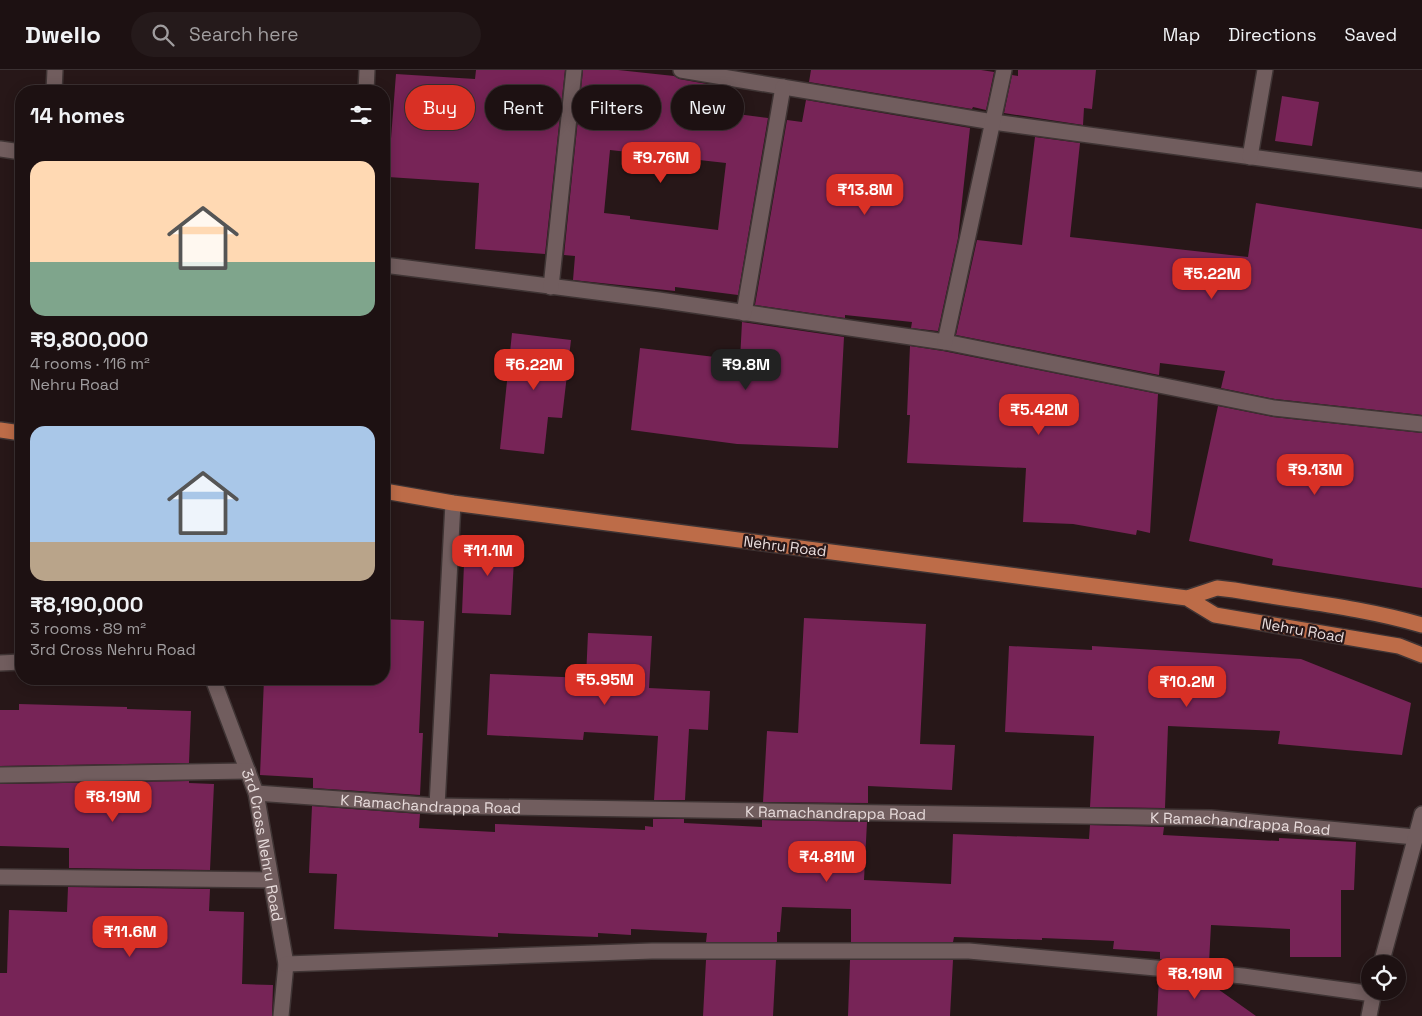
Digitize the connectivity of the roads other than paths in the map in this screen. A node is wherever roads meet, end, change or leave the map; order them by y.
1 (55, 70) edge
2 (367, 70) edge
3 (574, 70) edge
4 (681, 70) edge
5 (1004, 70) edge
6 (1265, 70) edge
7 (54, 85) edge
8 (366, 85) edge
9 (783, 87) junction
10 (993, 122) junction
11 (0, 148) edge
12 (15, 151) edge
13 (1250, 157) junction
14 (1422, 180) edge
15 (390, 266) edge
16 (551, 287) junction
17 (744, 313) junction
18 (945, 342) junction
19 (1422, 424) edge
20 (0, 430) edge
21 (15, 432) edge
22 (390, 492) edge
23 (453, 503) junction
24 (1187, 598) junction
25 (1422, 625) edge
26 (1422, 655) edge
27 (15, 662) edge
28 (0, 663) edge
29 (215, 685) edge
30 (248, 771) junction
31 (0, 775) edge
32 (256, 794) junction
33 (437, 806) junction
34 (1422, 814) edge
35 (1415, 837) junction
36 (0, 878) edge
37 (271, 880) junction
38 (1383, 955) edge
39 (286, 964) junction
40 (1361, 991) edge
41 (1372, 1000) edge
42 (281, 1016) edge
43 (1369, 1016) edge

1 - 7 street
2 - 8 street
3 - 16 street
4 - 9 street
5 - 10 street
6 - 13 street
9 - 10 street
9 - 17 street
10 - 13 street
10 - 18 street
11 - 12 street
13 - 14 street
15 - 16 street
16 - 17 street
17 - 18 street
18 - 19 street
20 - 21 main road
22 - 23 main road, Nehru Road
23 - 24 main road, Nehru Road
23 - 33 street
24 - 25 main road, Nehru Road
24 - 26 main road, Nehru Road
27 - 28 street
29 - 30 street, 3rd Cross Nehru Road
30 - 31 street
30 - 32 street, 3rd Cross Nehru Road
32 - 33 street, K Ramachandrappa Road
32 - 37 street, 3rd Cross Nehru Road
33 - 35 street, K Ramachandrappa Road
34 - 35 street
35 - 38 street
36 - 37 street
37 - 39 street, 3rd Cross Nehru Road
39 - 40 street
39 - 42 street, 3rd Cross Nehru Road
41 - 43 street

